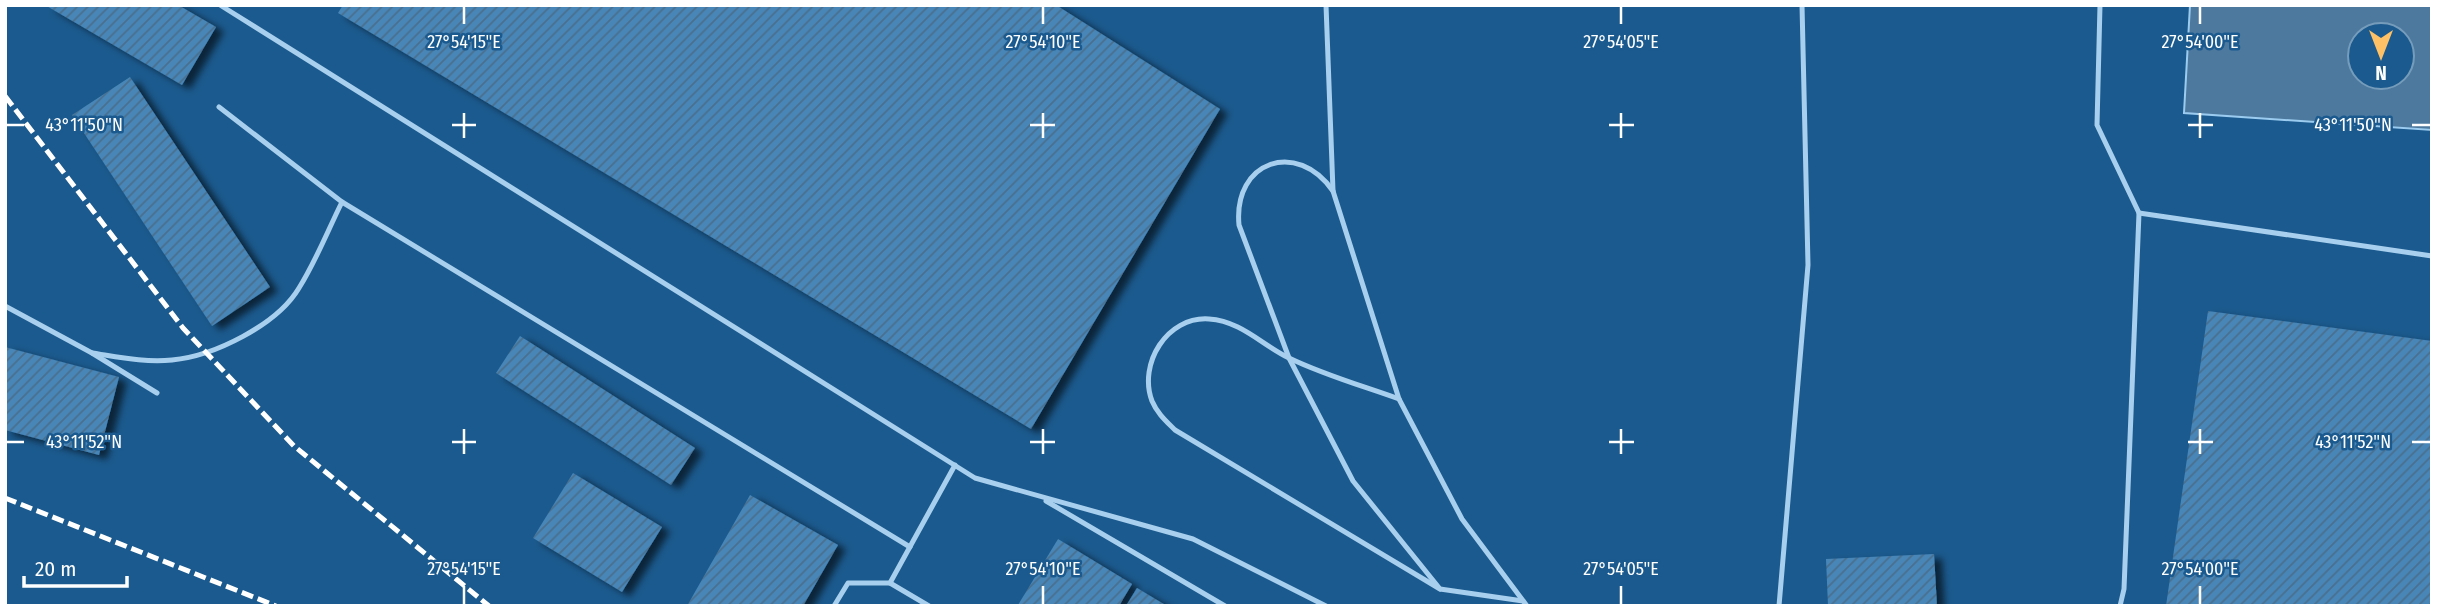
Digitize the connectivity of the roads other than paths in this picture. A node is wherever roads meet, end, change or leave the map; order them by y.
1 (220, 5) edge
2 (1326, 5) edge
3 (1801, 5) edge
4 (2101, 5) edge
5 (219, 107) dead end
6 (1334, 191) junction
7 (342, 202) junction
8 (2139, 213) junction
9 (2432, 256) edge
10 (5, 306) edge
11 (92, 353) junction
12 (1289, 358) junction
13 (156, 393) dead end
14 (1399, 399) junction
15 (955, 465) junction
16 (1039, 496) junction
17 (910, 547) junction
18 (890, 583) junction
19 (1440, 589) junction
20 (1525, 603) edge
21 (834, 606) edge
22 (929, 606) edge
23 (1225, 606) edge
24 (1326, 606) edge
25 (1779, 606) edge
26 (2120, 606) edge

1 - 15 lane
2 - 6 lane
3 - 25 lane
4 - 8 lane
5 - 7 lane
6 - 12 lane
6 - 14 lane
7 - 11 lane
7 - 17 lane
8 - 9 lane
8 - 26 lane
10 - 11 lane
11 - 13 lane
12 - 14 lane
12 - 19 lane
12 - 19 lane
14 - 20 lane
15 - 16 lane
15 - 17 lane
16 - 23 lane
16 - 24 lane
17 - 18 lane
18 - 21 lane
18 - 22 lane
19 - 20 lane

